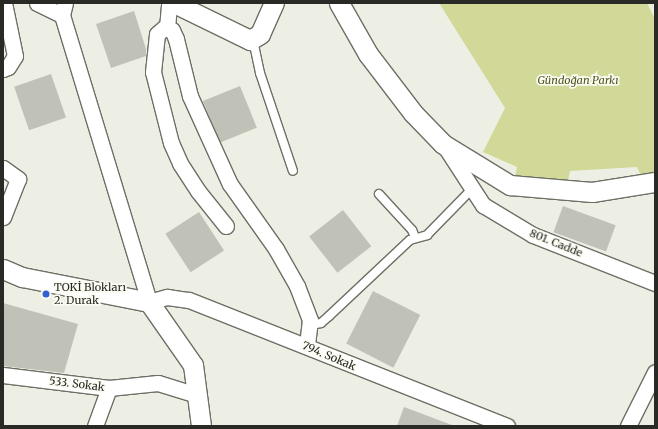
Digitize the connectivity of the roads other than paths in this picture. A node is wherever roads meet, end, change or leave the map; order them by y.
1 (4, 3) edge
2 (37, 3) edge
3 (169, 3) edge
4 (174, 3) edge
5 (274, 3) edge
6 (339, 3) edge
7 (64, 9) edge
8 (167, 28) junction
9 (253, 40) junction
10 (3, 69) edge
11 (443, 144) junction
12 (3, 168) edge
13 (293, 171) dead end
14 (655, 182) edge
15 (472, 189) junction
16 (379, 194) dead end
17 (3, 217) edge
18 (226, 226) dead end
19 (415, 237) junction
20 (3, 269) edge
21 (3, 275) edge
22 (22, 277) junction
23 (655, 283) edge
24 (150, 302) junction
25 (311, 325) junction
26 (307, 346) junction
27 (655, 372) edge
28 (3, 375) edge
29 (109, 388) junction
30 (197, 394) junction
31 (95, 426) edge
32 (201, 426) edge
33 (508, 426) edge
34 (628, 426) edge

1 - 10 street
2 - 7 street
3 - 8 street
4 - 9 street
5 - 9 street
6 - 11 street
7 - 24 street
8 - 18 street
8 - 25 street
9 - 13 lane
11 - 14 street
11 - 15 street, 801. Cadde
12 - 17 street
15 - 19 lane
15 - 23 street, 801. Cadde
16 - 19 lane
19 - 25 lane
20 - 22 street
21 - 22 street
22 - 24 street
24 - 26 street, 794. Sokak
24 - 30 street
25 - 26 street
26 - 33 street, 794. Sokak
27 - 34 street
28 - 29 street, 533. Sokak
29 - 30 street, 533. Sokak
29 - 31 street
30 - 32 street

